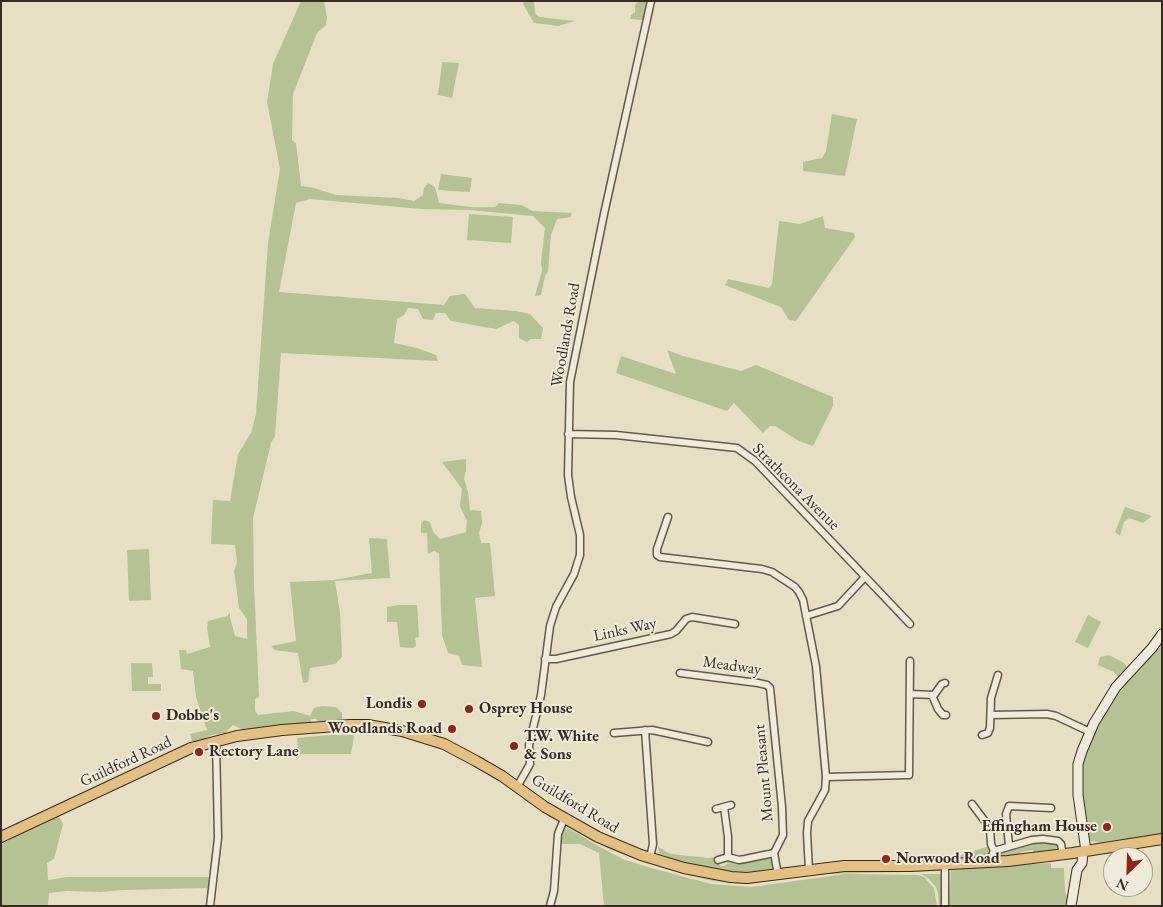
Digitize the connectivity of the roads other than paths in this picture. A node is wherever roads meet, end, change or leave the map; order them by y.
1 (652, 1) edge
2 (568, 434) junction
3 (668, 517) dead end
4 (865, 577) junction
5 (806, 616) junction
6 (735, 624) dead end
7 (910, 624) dead end
8 (1162, 634) edge
9 (545, 659) junction
10 (910, 661) dead end
11 (680, 673) dead end
12 (998, 675) dead end
13 (945, 683) dead end
14 (910, 694) junction
15 (932, 695) junction
16 (772, 697) joint
17 (946, 715) dead end
18 (991, 715) junction
19 (644, 730) junction
20 (1090, 732) junction
21 (614, 733) dead end
22 (982, 736) dead end
23 (216, 741) junction
24 (708, 742) dead end
25 (826, 777) junction
26 (516, 787) junction
27 (972, 804) dead end
28 (1051, 808) dead end
29 (716, 809) dead end
30 (564, 819) junction
31 (1, 837) edge
32 (1162, 839) edge
33 (1009, 846) junction
34 (994, 851) junction
35 (774, 853) junction
36 (1076, 853) junction
37 (728, 857) junction
38 (650, 858) junction
39 (718, 860) dead end
40 (991, 862) junction
41 (946, 865) junction
42 (809, 870) junction
43 (778, 875) junction
44 (210, 906) edge
45 (550, 906) edge
46 (945, 906) edge
47 (1071, 906) edge

1 - 2 street, Woodlands Road
2 - 4 street, Strathcona Avenue
2 - 9 street, Woodlands Road
3 - 5 street
4 - 5 street
4 - 7 street, Strathcona Avenue
5 - 25 street
6 - 9 street, Links Way
8 - 20 street
9 - 26 street, Woodlands Road
10 - 14 street
11 - 16 street, Meadway
12 - 18 street
13 - 15 street
14 - 15 street
14 - 25 street
15 - 17 street
16 - 35 street, Mount Pleasant
18 - 20 street
18 - 22 street
19 - 21 street
19 - 24 street
19 - 38 street
20 - 36 street
23 - 26 main road, Guildford Road
23 - 31 main road, Guildford Road
23 - 44 street
25 - 42 street
26 - 30 main road, Guildford Road
27 - 34 street
28 - 33 street
29 - 37 street
30 - 38 main road, Guildford Road
30 - 45 street
32 - 36 main road, Guildford Road
33 - 34 street
33 - 36 street
34 - 40 street
35 - 37 street
35 - 43 street, Mount Pleasant
36 - 40 main road, Guildford Road
36 - 47 street
37 - 39 street
38 - 43 main road, Guildford Road
40 - 41 main road, Guildford Road
41 - 42 main road, Guildford Road
41 - 46 street
42 - 43 main road, Guildford Road

